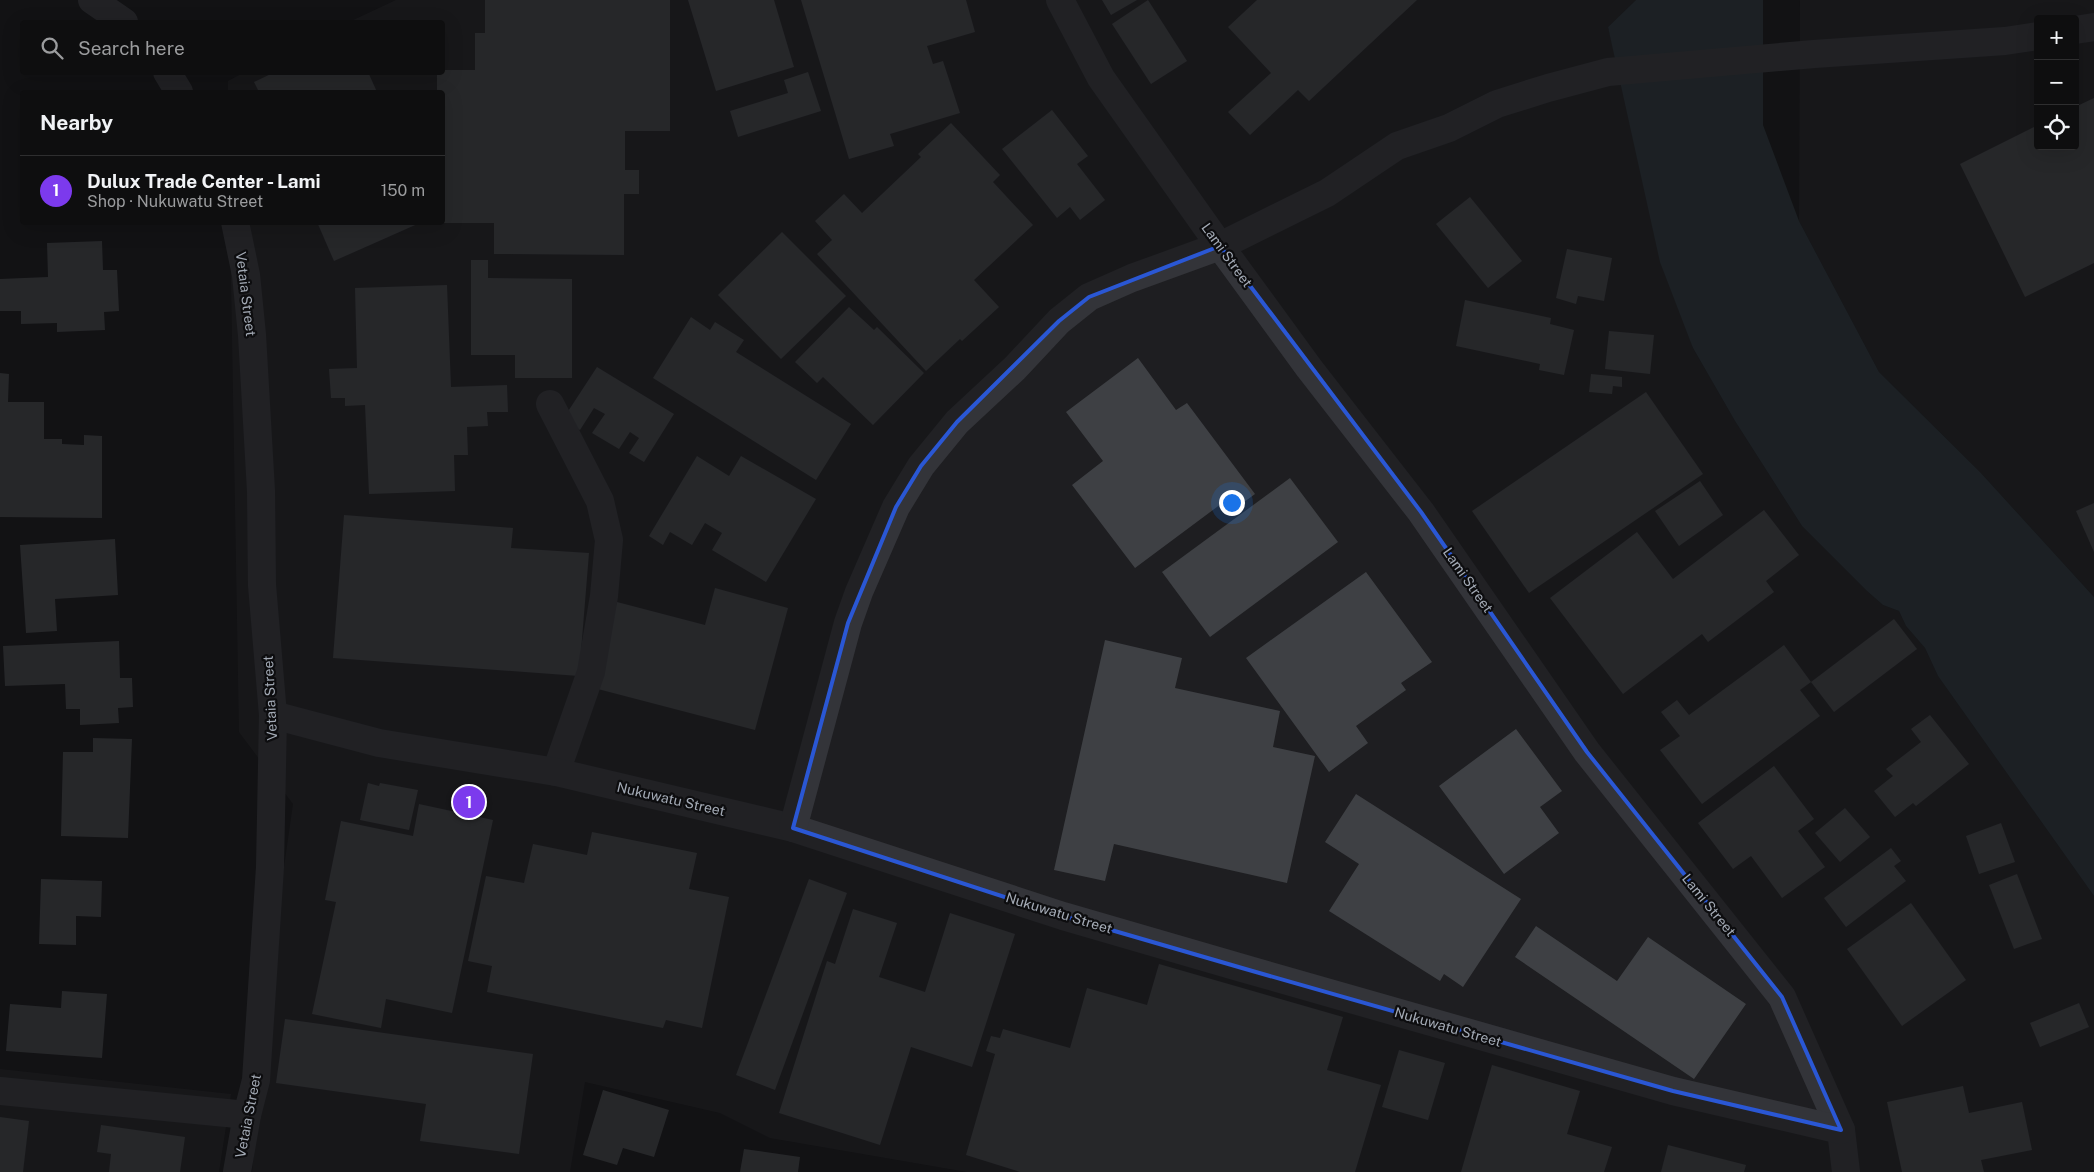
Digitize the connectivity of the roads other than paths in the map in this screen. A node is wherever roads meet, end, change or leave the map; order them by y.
1 (92, 0) edge
2 (1060, 0) edge
3 (121, 20) edge
4 (2094, 27) edge
5 (2079, 29) edge
6 (2034, 37) edge
7 (169, 75) edge
8 (178, 90) edge
9 (236, 225) edge
10 (1220, 246) junction
11 (550, 404) dead end
12 (273, 714) junction
13 (556, 772) junction
14 (793, 828) junction
15 (0, 1091) edge
16 (247, 1116) junction
17 (1842, 1130) junction
18 (237, 1172) edge
19 (1846, 1172) edge

1 - 3 street
2 - 10 street, Lami Street
4 - 5 street
6 - 10 street
7 - 8 street
9 - 12 street, Vetaia Street
10 - 14 street
10 - 17 street, Lami Street
11 - 13 street
12 - 13 street, Nukuwatu Street
12 - 16 street, Vetaia Street
13 - 14 street, Nukuwatu Street
14 - 17 street, Nukuwatu Street
15 - 16 street
16 - 18 street, Vetaia Street
17 - 19 street, Lami Street

